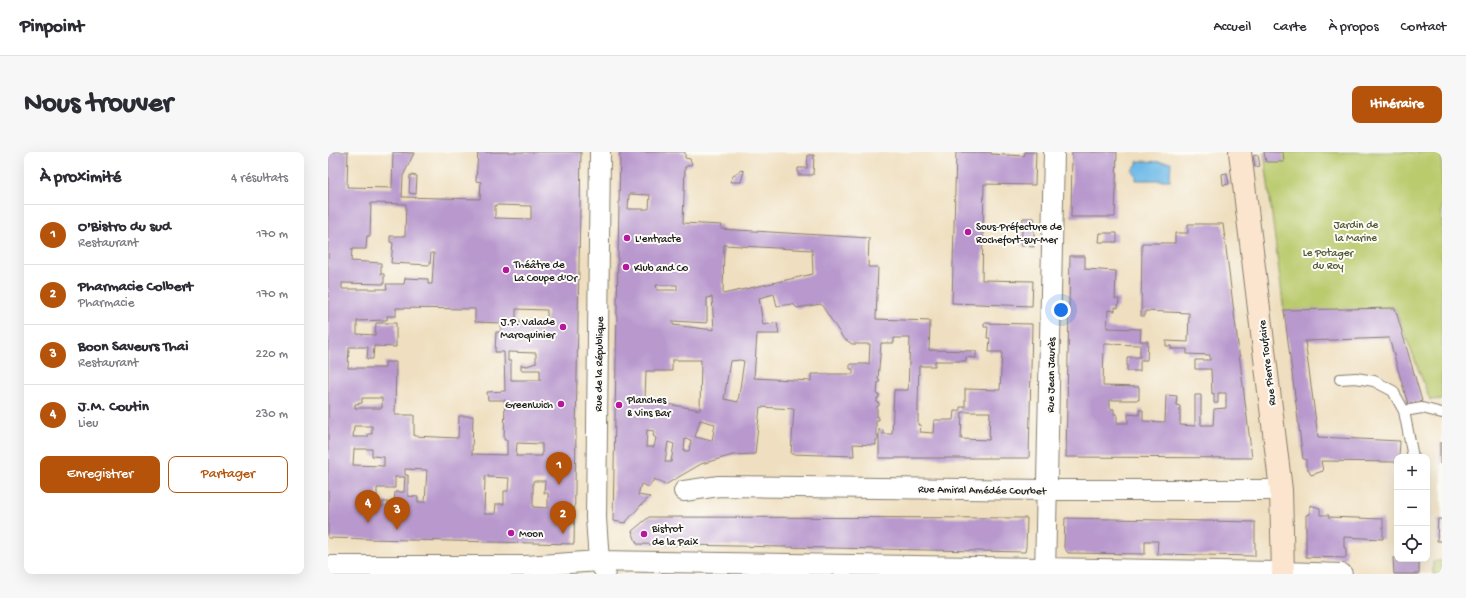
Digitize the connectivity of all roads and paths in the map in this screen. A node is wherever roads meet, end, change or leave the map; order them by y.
1 (600, 152) edge
2 (1054, 152) edge
3 (1240, 152) edge
4 (1340, 379) dead end
5 (1404, 411) junction
6 (1442, 412) edge
7 (1412, 454) edge
8 (684, 490) dead end
9 (1047, 490) junction
10 (1281, 490) junction
11 (328, 566) edge
12 (602, 567) edge
13 (815, 569) edge
14 (1045, 571) edge
15 (1283, 573) edge
16 (1342, 574) edge

1 - 12 street, Rue de la République
2 - 9 street, Rue Jean Jaurès
3 - 10 main road, Rue Pierre Toufaire
4 - 5 lane
5 - 6 lane
5 - 7 lane
8 - 9 street, Rue Amiral Amédée Courbet
9 - 10 street, Rue Amiral Amédée Courbet
9 - 14 street, Rue Jean Jaurès
10 - 15 main road, Rue Pierre Toufaire
11 - 12 street
12 - 13 street
13 - 14 street
14 - 15 street
15 - 16 street

